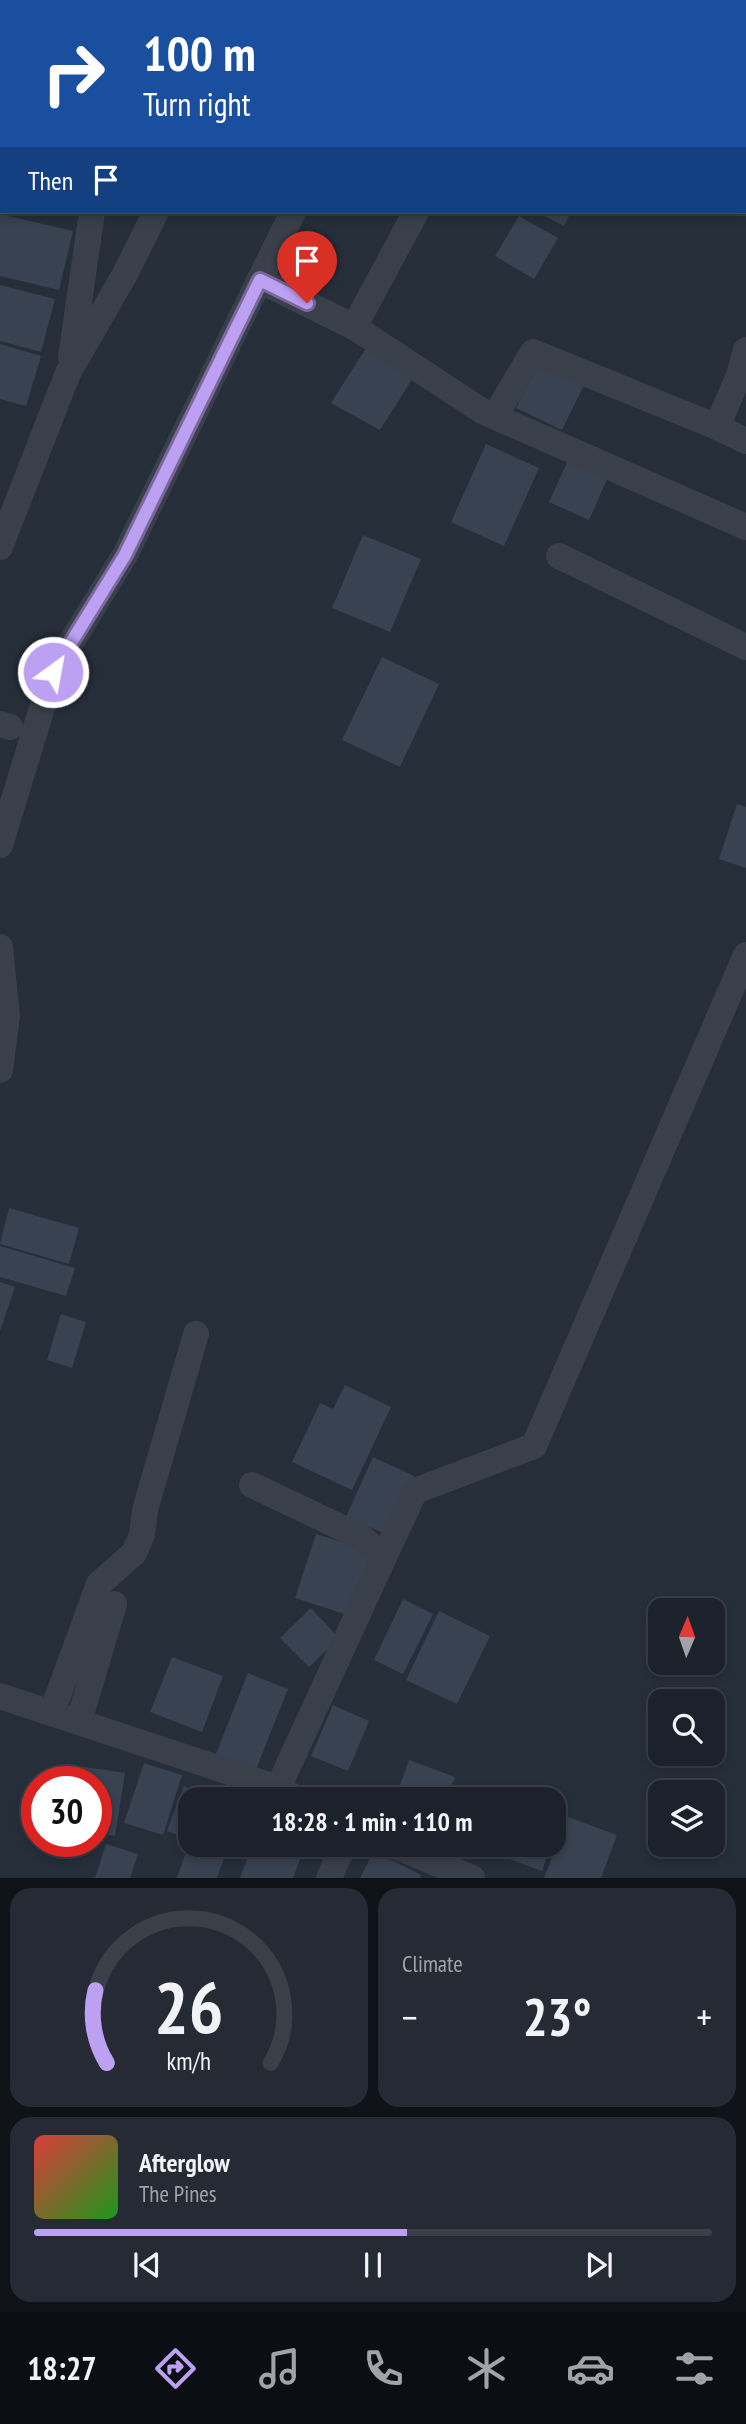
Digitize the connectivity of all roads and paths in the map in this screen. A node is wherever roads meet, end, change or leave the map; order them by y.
1 (92, 214) edge
2 (155, 214) edge
3 (292, 214) edge
4 (415, 214) edge
5 (260, 280) junction
6 (354, 327) junction
7 (746, 350) edge
8 (68, 373) junction
9 (495, 416) junction
10 (717, 427) junction
11 (746, 441) edge
12 (746, 527) edge
13 (0, 547) edge
14 (558, 556) dead end
15 (746, 647) edge
16 (0, 845) edge
17 (0, 947) edge
18 (746, 956) edge
19 (0, 1070) edge
20 (196, 1334) dead end
21 (252, 1485) dead end
22 (384, 1557) junction
23 (114, 1604) dead end
24 (0, 1696) edge
25 (52, 1712) junction
26 (79, 1721) junction
27 (271, 1787) edge
28 (290, 1787) edge
29 (338, 1857) edge
30 (422, 1857) edge
31 (329, 1878) edge
32 (472, 1878) edge

1 - 8 street
2 - 8 street
3 - 5 street
4 - 6 street
5 - 6 street
5 - 16 street
6 - 9 street
7 - 10 street
8 - 13 street
9 - 10 street
9 - 12 street
10 - 11 street
14 - 15 street
17 - 19 street
18 - 22 street
20 - 25 street
21 - 22 street
22 - 28 street
23 - 26 street
24 - 25 street
25 - 26 street
26 - 27 street
29 - 31 street
30 - 32 street

